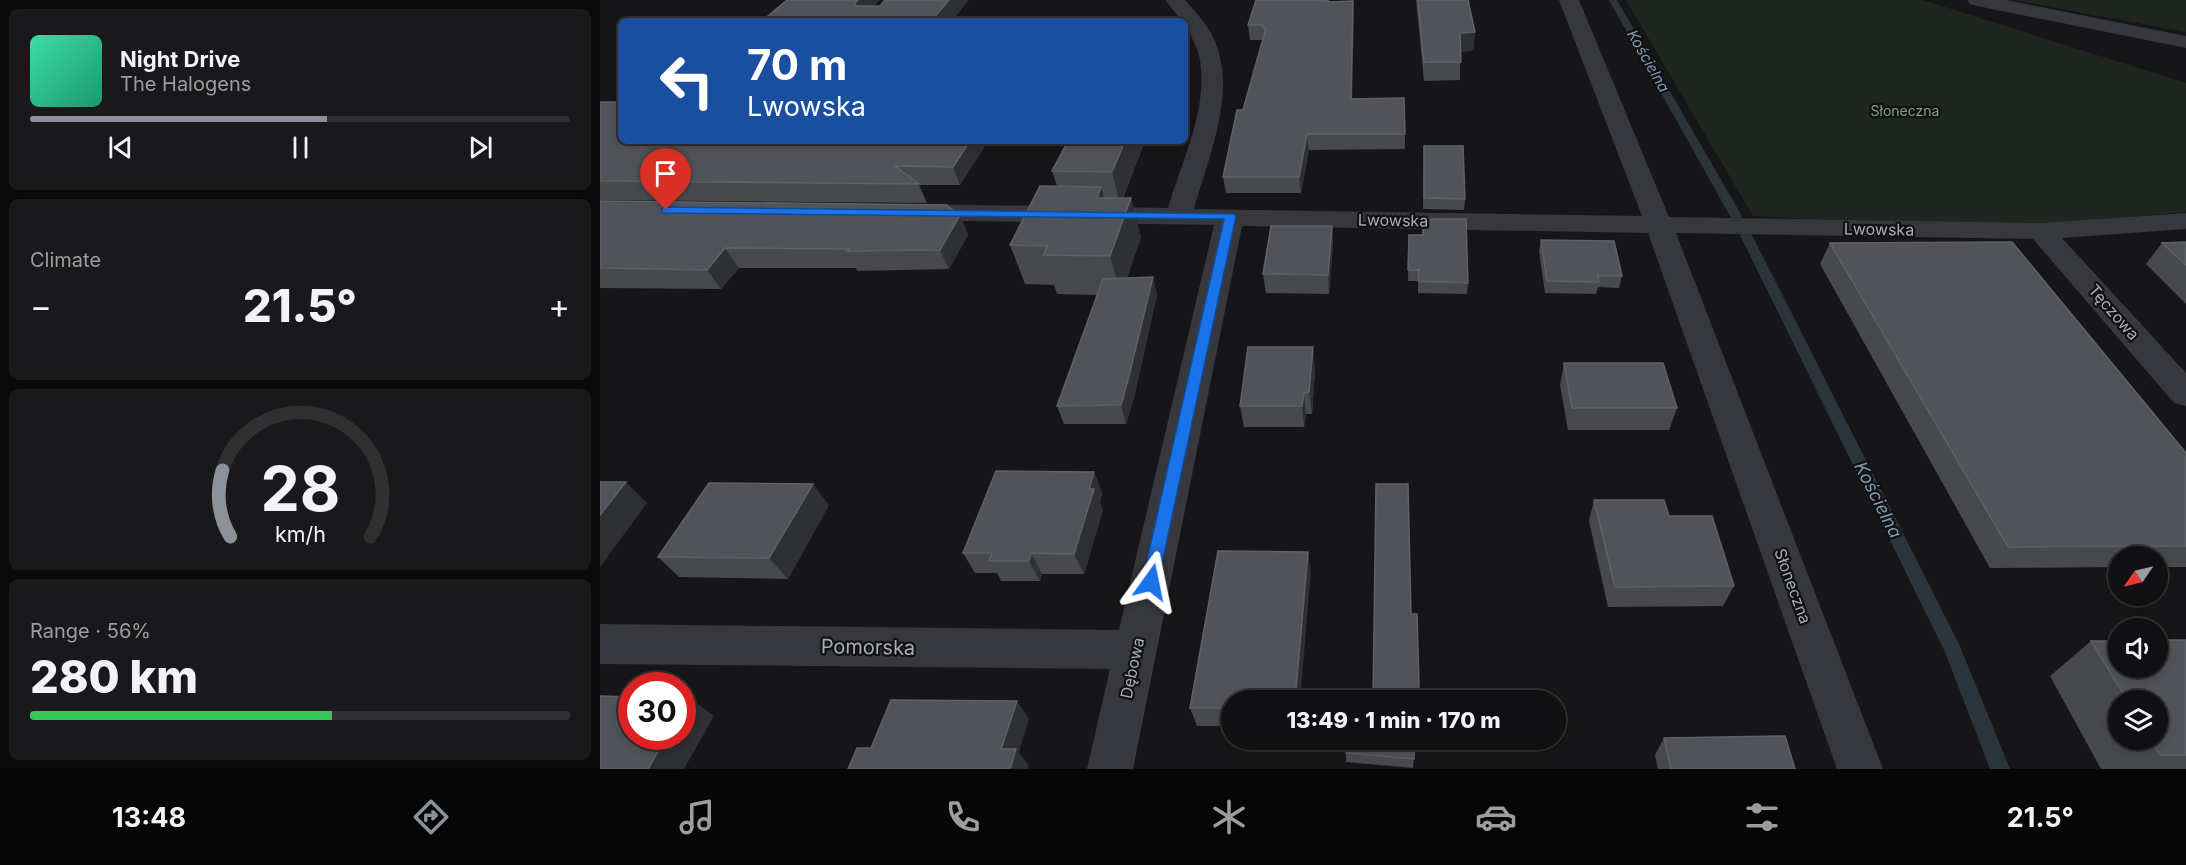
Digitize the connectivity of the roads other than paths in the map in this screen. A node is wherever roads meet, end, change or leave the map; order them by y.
1 (1175, 0) edge
2 (1569, 0) edge
3 (1977, 0) edge
4 (2186, 42) edge
5 (887, 212) edge
6 (1179, 216) junction
7 (1230, 216) junction
8 (2186, 221) edge
9 (1659, 225) junction
10 (2041, 231) junction
11 (2186, 394) edge
12 (600, 644) edge
13 (1136, 650) junction
14 (1110, 769) edge
15 (1860, 769) edge

1 - 6 street
2 - 9 street, Słoneczna
3 - 4 street
5 - 6 street, Lwowska
6 - 7 street, Lwowska
7 - 9 street, Lwowska
7 - 13 street, Dębowa
8 - 10 street, Lwowska
9 - 10 street, Lwowska
9 - 15 street, Słoneczna
10 - 11 street, Tęczowa
12 - 13 street, Pomorska
13 - 14 street, Dębowa

